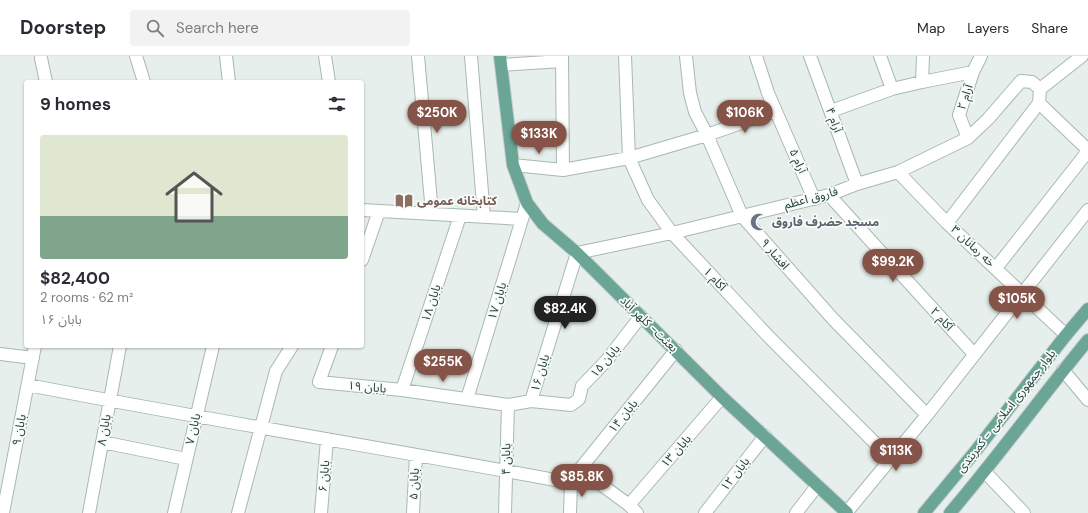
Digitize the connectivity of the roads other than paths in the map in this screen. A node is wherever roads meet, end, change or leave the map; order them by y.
1 (136, 56) edge
2 (226, 56) edge
3 (325, 56) edge
4 (418, 56) edge
5 (471, 56) edge
6 (625, 56) edge
7 (686, 56) edge
8 (756, 56) edge
9 (810, 56) edge
10 (880, 56) edge
11 (923, 56) edge
12 (981, 56) edge
13 (1082, 56) edge
14 (43, 57) edge
15 (562, 58) edge
16 (501, 61) edge
17 (973, 72) junction
18 (46, 80) edge
19 (143, 80) edge
20 (229, 80) edge
21 (329, 80) edge
22 (922, 82) junction
23 (1040, 89) junction
24 (892, 90) junction
25 (1039, 102) junction
26 (776, 111) junction
27 (831, 111) junction
28 (707, 135) junction
29 (968, 138) junction
30 (1088, 150) edge
31 (629, 158) junction
32 (514, 165) junction
33 (563, 170) junction
34 (898, 172) junction
35 (857, 184) junction
36 (828, 195) junction
37 (814, 199) junction
38 (527, 203) junction
39 (364, 210) edge
40 (1088, 210) edge
41 (379, 211) junction
42 (432, 213) junction
43 (460, 216) junction
44 (742, 216) junction
45 (484, 217) junction
46 (522, 219) junction
47 (947, 223) junction
48 (672, 233) junction
49 (576, 253) junction
50 (364, 254) edge
51 (996, 268) junction
52 (1023, 295) junction
53 (1088, 309) edge
54 (641, 316) junction
55 (1066, 335) junction
56 (1088, 340) edge
57 (35, 348) edge
58 (120, 348) edge
59 (213, 348) edge
60 (291, 348) edge
61 (331, 348) edge
62 (676, 350) junction
63 (0, 354) edge
64 (974, 354) junction
65 (33, 358) junction
66 (1063, 370) junction
67 (28, 385) junction
68 (402, 390) junction
69 (722, 397) junction
70 (466, 399) junction
71 (1088, 400) edge
72 (110, 401) junction
73 (531, 401) junction
74 (508, 405) junction
75 (571, 405) joint
76 (927, 415) junction
77 (196, 417) junction
78 (261, 427) junction
79 (764, 436) junction
80 (327, 439) junction
81 (102, 442) junction
82 (416, 455) junction
83 (186, 459) junction
84 (891, 459) junction
85 (580, 469) junction
86 (506, 471) junction
87 (985, 472) junction
88 (571, 482) junction
89 (817, 486) junction
90 (633, 509) edge
91 (3, 513) edge
92 (89, 513) edge
93 (174, 513) edge
94 (238, 513) edge
95 (321, 513) edge
96 (413, 513) edge
97 (505, 513) edge
98 (570, 513) edge
99 (705, 513) edge
100 (796, 513) edge
101 (846, 513) edge
102 (924, 513) edge
103 (950, 513) edge
104 (1024, 513) edge

1 - 19 street
2 - 20 street
3 - 21 street
4 - 42 street
5 - 45 street
6 - 31 street, آکام ۱
7 - 28 street, افشار ۹
8 - 26 street, آرام ۵
9 - 27 street, آرام ۴
10 - 24 street
11 - 22 street
12 - 17 street, آرام ۲
13 - 23 street
14 - 18 street
15 - 16 street
15 - 33 street
16 - 32 main road, بعثت- کلهر آباد
17 - 22 street
17 - 29 street, آرام ۲
22 - 24 street
23 - 25 street
23 - 29 street, فاروق اعظم
24 - 27 street
25 - 30 street
25 - 47 street
26 - 28 street
26 - 37 street, آرام ۵
27 - 35 street, آرام ۴
28 - 31 street
28 - 44 street, افشار ۹
29 - 34 street, فاروق اعظم
30 - 51 street
31 - 33 street
31 - 48 street, آکام ۱
32 - 33 street
32 - 38 main road, بعثت- کلهر آباد
34 - 35 street, فاروق اعظم
34 - 47 street, خه رمانان ۳
35 - 36 street, فاروق اعظم
36 - 37 street, فاروق اعظم
36 - 64 street, آکام ۲
37 - 44 street, فاروق اعظم
38 - 46 street, بابان ۱۷
38 - 49 main road, بعثت- کلهر آباد
39 - 41 street
40 - 52 street
41 - 42 street
41 - 50 street
42 - 43 street
43 - 45 street
43 - 68 street, بابان ۱۸
44 - 48 street, فاروق اعظم
44 - 76 street, افشار ۹
45 - 46 street
46 - 70 street, بابان ۱۷
47 - 51 street, خه رمانان ۳
48 - 49 street, فاروق اعظم
48 - 84 street, آکام ۱
49 - 54 main road, بعثت- کلهر آباد
49 - 73 street, بابان ۱۶
51 - 52 street, خه رمانان ۳
52 - 55 street, خه رمانان ۳
52 - 64 street
53 - 55 main road, بلوار جمهوری اسلامی - کمربندی
54 - 62 main road, بعثت- کلهر آباد
54 - 75 street, بابان ۱۵
55 - 102 main road, بلوار جمهوری اسلامی - کمربندی
56 - 66 main road, بلوار جمهوری اسلامی - کمربندی
57 - 65 street, بابان ۹
58 - 72 street, بابان ۸
59 - 77 street, بابان ۷
60 - 78 street
61 - 68 street, بابان ۱۹
62 - 69 main road, بعثت- کلهر آباد
62 - 85 street, بابان ۱۴
63 - 65 street
64 - 76 street
65 - 67 street, بابان ۹
66 - 71 street
66 - 87 main road, بلوار جمهوری اسلامی - کمربندی
67 - 72 street
67 - 91 street, بابان ۹
68 - 70 street, بابان ۱۹
69 - 79 main road, بعثت- کلهر آباد
69 - 90 street, بابان ۱۳
70 - 74 street, بابان ۱۹
72 - 77 street
72 - 81 street, بابان ۸
73 - 74 street, بابان ۱۹
73 - 75 street, بابان ۱۹
74 - 86 street, بابان ۴
76 - 84 street
77 - 78 street
77 - 83 street, بابان ۷
78 - 80 street
78 - 94 street
79 - 89 main road, بعثت- کلهر آباد
79 - 99 street, بابان ۱۲
80 - 82 street
80 - 95 street, بابان ۶
81 - 83 street
81 - 92 street, بابان ۸
82 - 86 street
82 - 96 street, بابان ۵
83 - 93 street, بابان ۷
84 - 101 street
85 - 88 street, بابان ۱۴
85 - 90 street
86 - 88 street
86 - 97 street, بابان ۴
87 - 103 main road, بلوار جمهوری اسلامی - کمربندی
87 - 104 street
88 - 98 street
89 - 100 street
89 - 101 main road, بعثت- کلهر آباد

